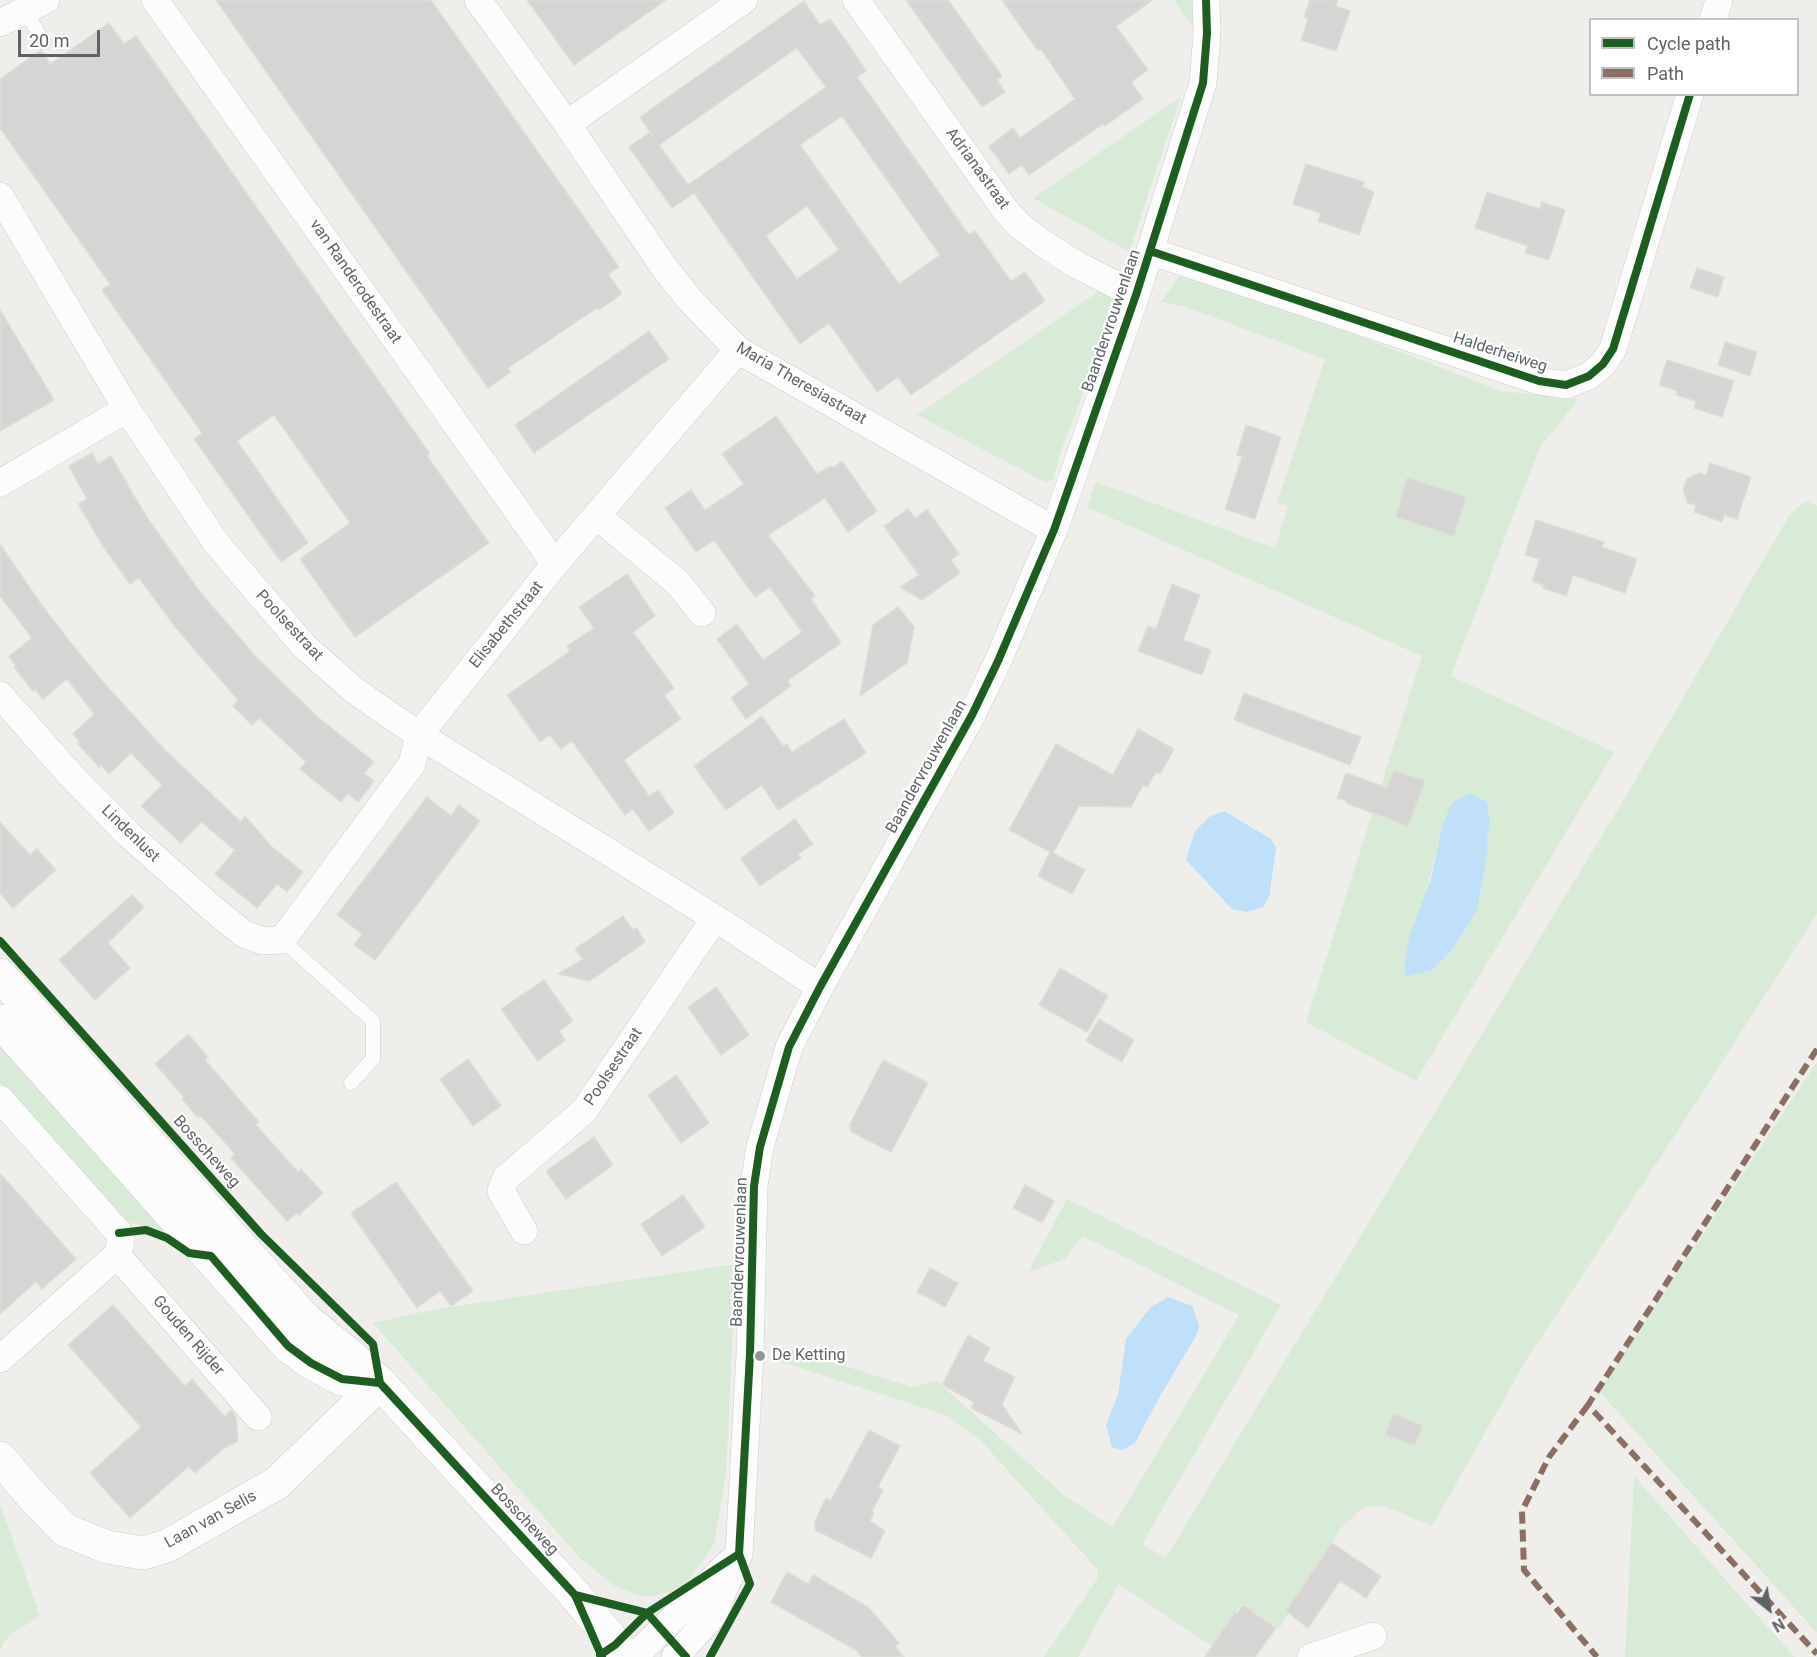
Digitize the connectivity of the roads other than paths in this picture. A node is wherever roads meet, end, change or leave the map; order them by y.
1 (155, 0) edge
2 (478, 0) edge
3 (744, 0) edge
4 (856, 0) edge
5 (1206, 0) edge
6 (1719, 0) edge
7 (35, 5) edge
8 (1714, 18) edge
9 (0, 23) edge
10 (44, 41) dead end
11 (1689, 96) edge
12 (567, 123) junction
13 (0, 196) edge
14 (1150, 251) junction
15 (1136, 295) junction
16 (738, 350) junction
17 (127, 409) junction
18 (0, 483) edge
19 (597, 516) junction
20 (1054, 530) junction
21 (555, 564) junction
22 (702, 613) dead end
23 (0, 695) edge
24 (419, 735) junction
25 (715, 918) junction
26 (282, 940) junction
27 (0, 975) edge
28 (820, 987) junction
29 (0, 1021) edge
30 (351, 1083) dead end
31 (0, 1099) edge
32 (524, 1232) dead end
33 (117, 1255) junction
34 (0, 1359) edge
35 (380, 1383) junction
36 (258, 1417) dead end
37 (0, 1458) edge
38 (739, 1554) junction
39 (1373, 1636) dead end
40 (626, 1657) edge
41 (634, 1657) edge
42 (675, 1657) edge
43 (1311, 1657) edge

1 - 21 street, van Randerodestraat
2 - 12 street, Maria Theresiastraat
3 - 12 street
4 - 15 street, Adrianastraat
5 - 14 street, Baandervrouwenlaan
6 - 8 street
7 - 9 street
7 - 10 lane
11 - 14 street, Halderheiweg
12 - 16 street, Maria Theresiastraat
13 - 17 street, Poolsestraat
14 - 15 street, Baandervrouwenlaan
15 - 20 street, Baandervrouwenlaan
16 - 19 street, Elisabethstraat
16 - 20 street, Maria Theresiastraat
17 - 18 street
17 - 24 street, Poolsestraat
19 - 21 street, Elisabethstraat
19 - 22 street
20 - 28 street, Baandervrouwenlaan
21 - 24 street, Elisabethstraat
23 - 26 street, Lindenlust
24 - 25 street, Poolsestraat
24 - 26 street
25 - 28 street, Poolsestraat
25 - 32 street, Poolsestraat
26 - 30 lane
27 - 35 main road, Bosscheweg
28 - 38 street, Baandervrouwenlaan
29 - 35 main road
31 - 33 street
33 - 34 street
33 - 36 street, Gouden Rijder
35 - 37 main road, Laan van Selis
35 - 40 main road, Bosscheweg
38 - 41 street
38 - 42 street, Baandervrouwenlaan
39 - 43 street

